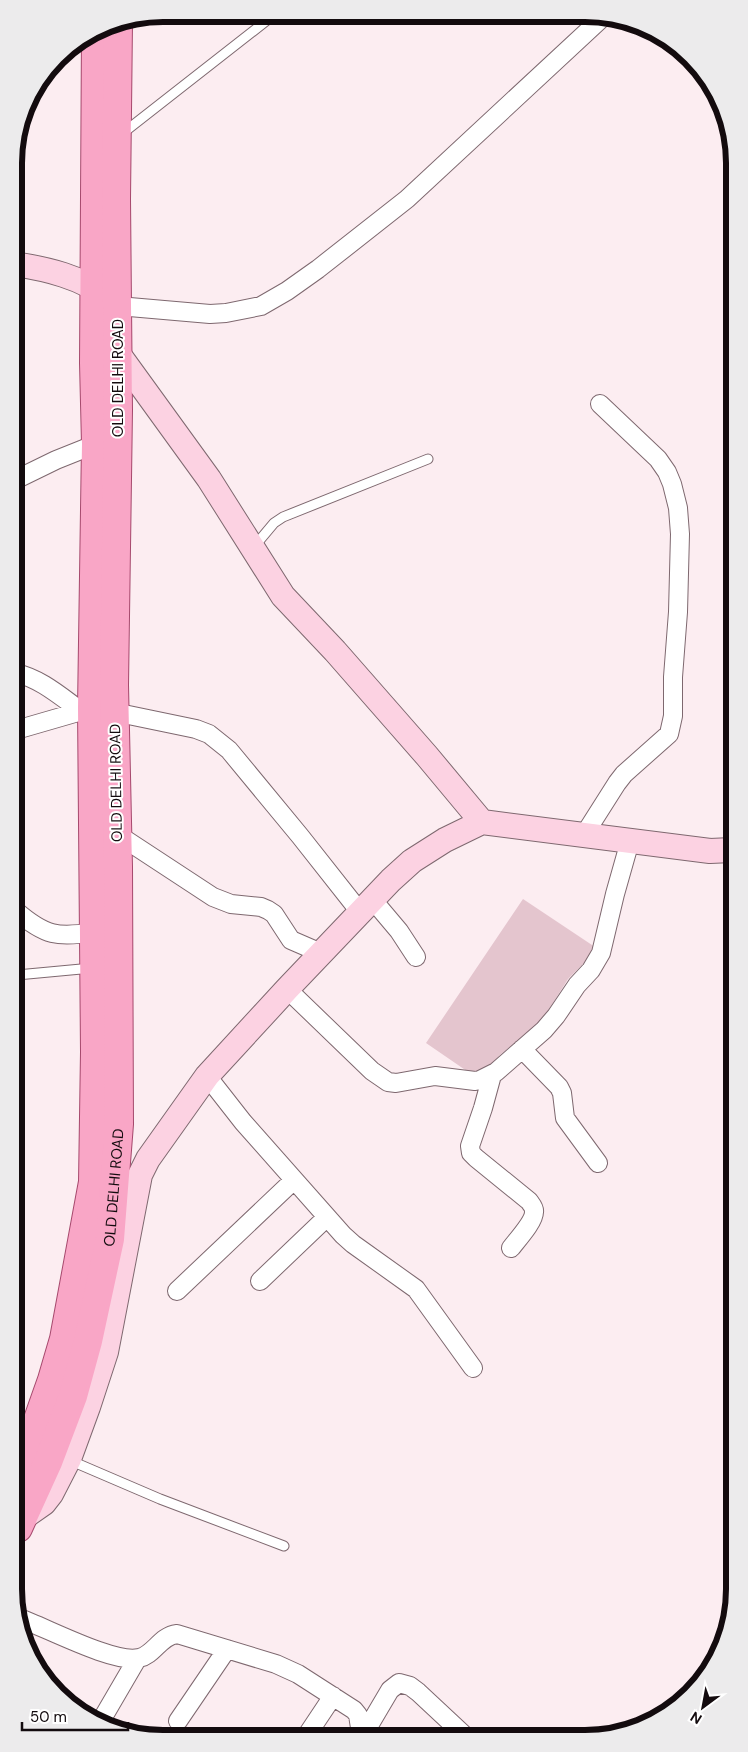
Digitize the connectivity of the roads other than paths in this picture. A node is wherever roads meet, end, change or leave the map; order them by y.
1 (264, 23) edge
2 (596, 23) edge
3 (118, 30) edge
4 (96, 40) edge
5 (117, 138) junction
6 (23, 266) edge
7 (94, 286) junction
8 (118, 306) junction
9 (105, 350) junction
10 (600, 404) dead end
11 (96, 444) junction
12 (428, 458) dead end
13 (23, 476) edge
14 (253, 548) junction
15 (23, 675) edge
16 (96, 710) junction
17 (23, 728) edge
18 (482, 822) junction
19 (117, 834) junction
20 (584, 835) junction
21 (630, 841) junction
22 (726, 851) edge
23 (366, 905) junction
24 (23, 918) edge
25 (94, 932) junction
26 (321, 953) junction
27 (416, 957) dead end
28 (95, 967) junction
29 (23, 974) edge
30 (287, 989) junction
31 (522, 1049) junction
32 (492, 1075) junction
33 (207, 1076) junction
34 (598, 1163) dead end
35 (294, 1180) junction
36 (327, 1217) junction
37 (511, 1248) dead end
38 (260, 1281) dead end
39 (177, 1291) dead end
40 (473, 1368) dead end
41 (23, 1458) edge
42 (69, 1460) junction
43 (23, 1518) edge
44 (23, 1521) edge
45 (284, 1546) dead end
46 (26, 1621) edge
47 (227, 1649) junction
48 (137, 1659) junction
49 (332, 1696) junction
50 (104, 1716) edge
51 (178, 1721) dead end
52 (310, 1730) edge
53 (362, 1730) edge
54 (365, 1730) edge
55 (459, 1730) edge

1 - 5 lane
2 - 8 street
3 - 5 main road, OLD DELHI ROAD
4 - 7 main road, OLD DELHI ROAD
5 - 8 main road, OLD DELHI ROAD
6 - 7 main road
7 - 8 main road
7 - 9 main road, OLD DELHI ROAD
8 - 9 main road, OLD DELHI ROAD
9 - 11 main road, OLD DELHI ROAD
9 - 14 main road
9 - 16 main road, OLD DELHI ROAD
10 - 20 street
11 - 13 street
11 - 16 main road, OLD DELHI ROAD
12 - 14 lane
14 - 18 main road
15 - 16 street
16 - 17 street
16 - 19 main road, OLD DELHI ROAD
16 - 23 street
16 - 25 main road, OLD DELHI ROAD
18 - 20 main road
18 - 23 main road
19 - 26 street
19 - 43 main road, OLD DELHI ROAD
20 - 21 main road
21 - 22 main road
21 - 31 street
23 - 26 main road
23 - 27 street
24 - 25 street
25 - 28 main road, OLD DELHI ROAD
26 - 30 main road
28 - 29 lane
28 - 41 main road, OLD DELHI ROAD
30 - 32 street
30 - 33 main road
31 - 32 street
31 - 34 street
32 - 37 street
33 - 35 street
33 - 42 main road
35 - 36 street
35 - 39 street
36 - 38 street
36 - 40 street
42 - 44 main road
42 - 45 lane
46 - 48 street
47 - 48 street
47 - 49 street
47 - 51 street
48 - 50 street
49 - 52 street
49 - 53 street
54 - 55 street

